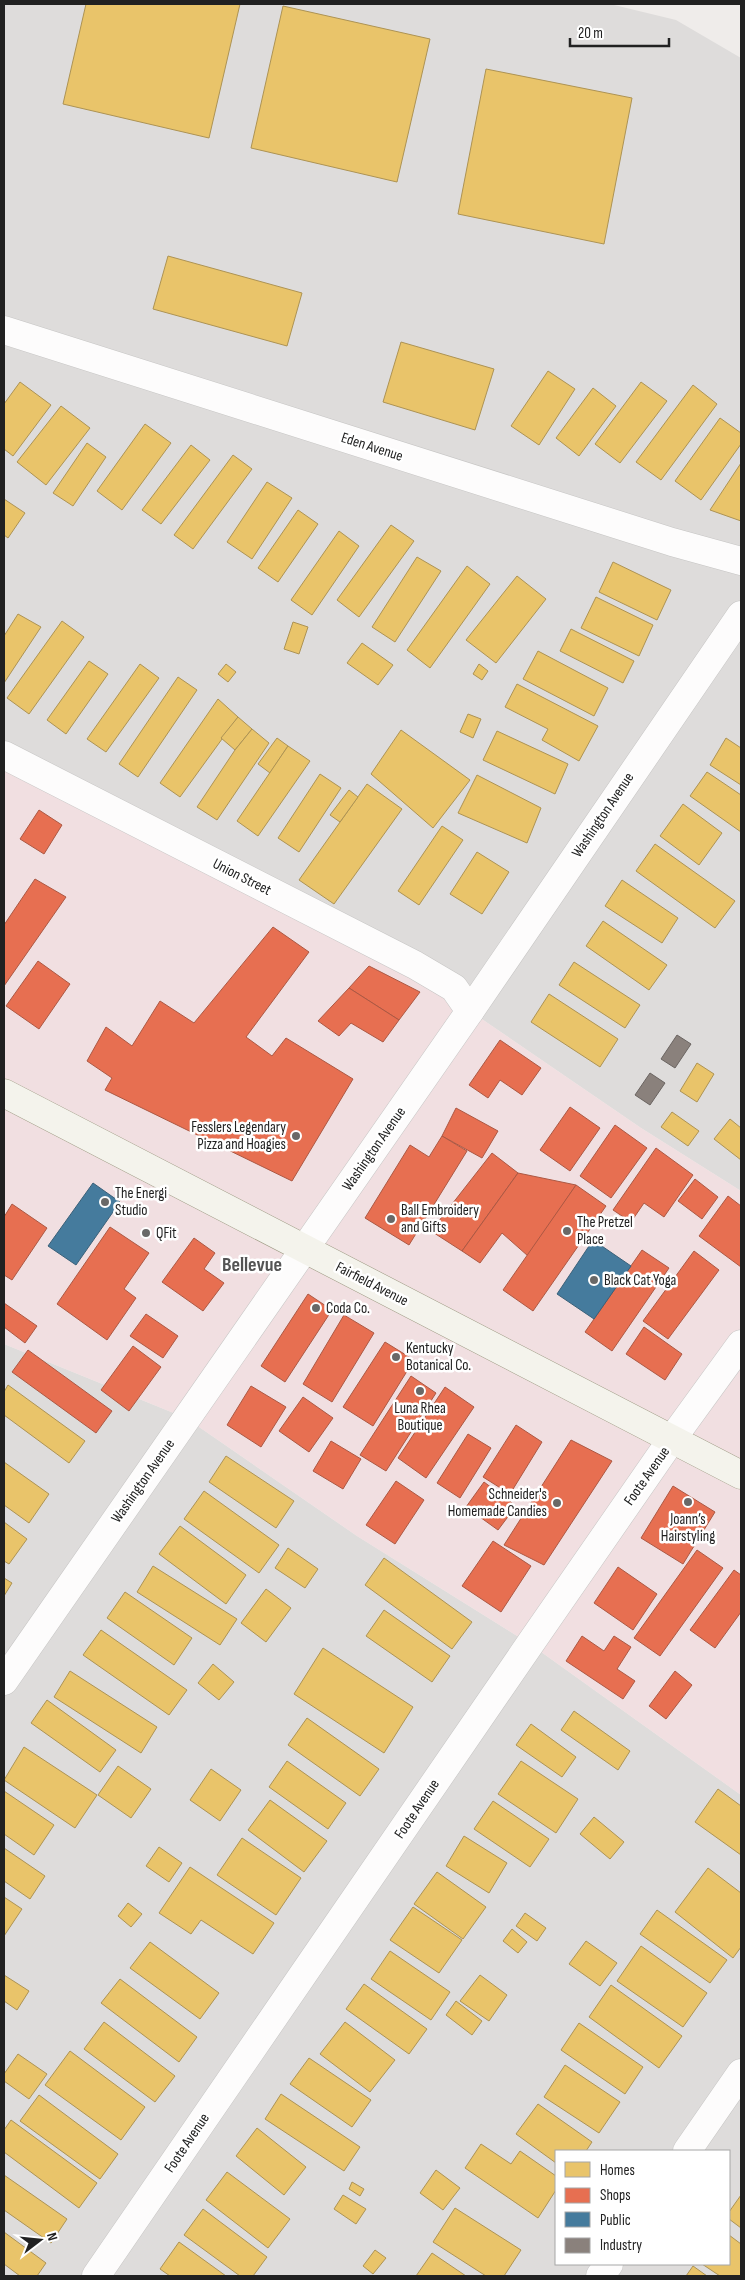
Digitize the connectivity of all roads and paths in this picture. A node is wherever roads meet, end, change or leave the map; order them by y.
1 (4, 330) edge
2 (741, 561) edge
3 (741, 615) edge
4 (4, 755) edge
5 (470, 1010) junction
6 (4, 1093) edge
7 (304, 1248) junction
8 (741, 1344) edge
9 (672, 1439) junction
10 (741, 1475) edge
11 (4, 1681) edge
12 (741, 2072) edge
13 (688, 2150) edge
14 (608, 2265) edge
15 (96, 2276) edge
16 (600, 2276) edge

1 - 2 street, Eden Avenue
3 - 5 street, Washington Avenue
4 - 5 street, Union Street
5 - 7 street, Washington Avenue
6 - 7 main road, Fairfield Avenue
7 - 9 main road, Fairfield Avenue
7 - 11 street, Washington Avenue
8 - 9 street, Foote Avenue
9 - 10 main road, Fairfield Avenue
9 - 15 street, Foote Avenue
12 - 13 street
14 - 16 street

